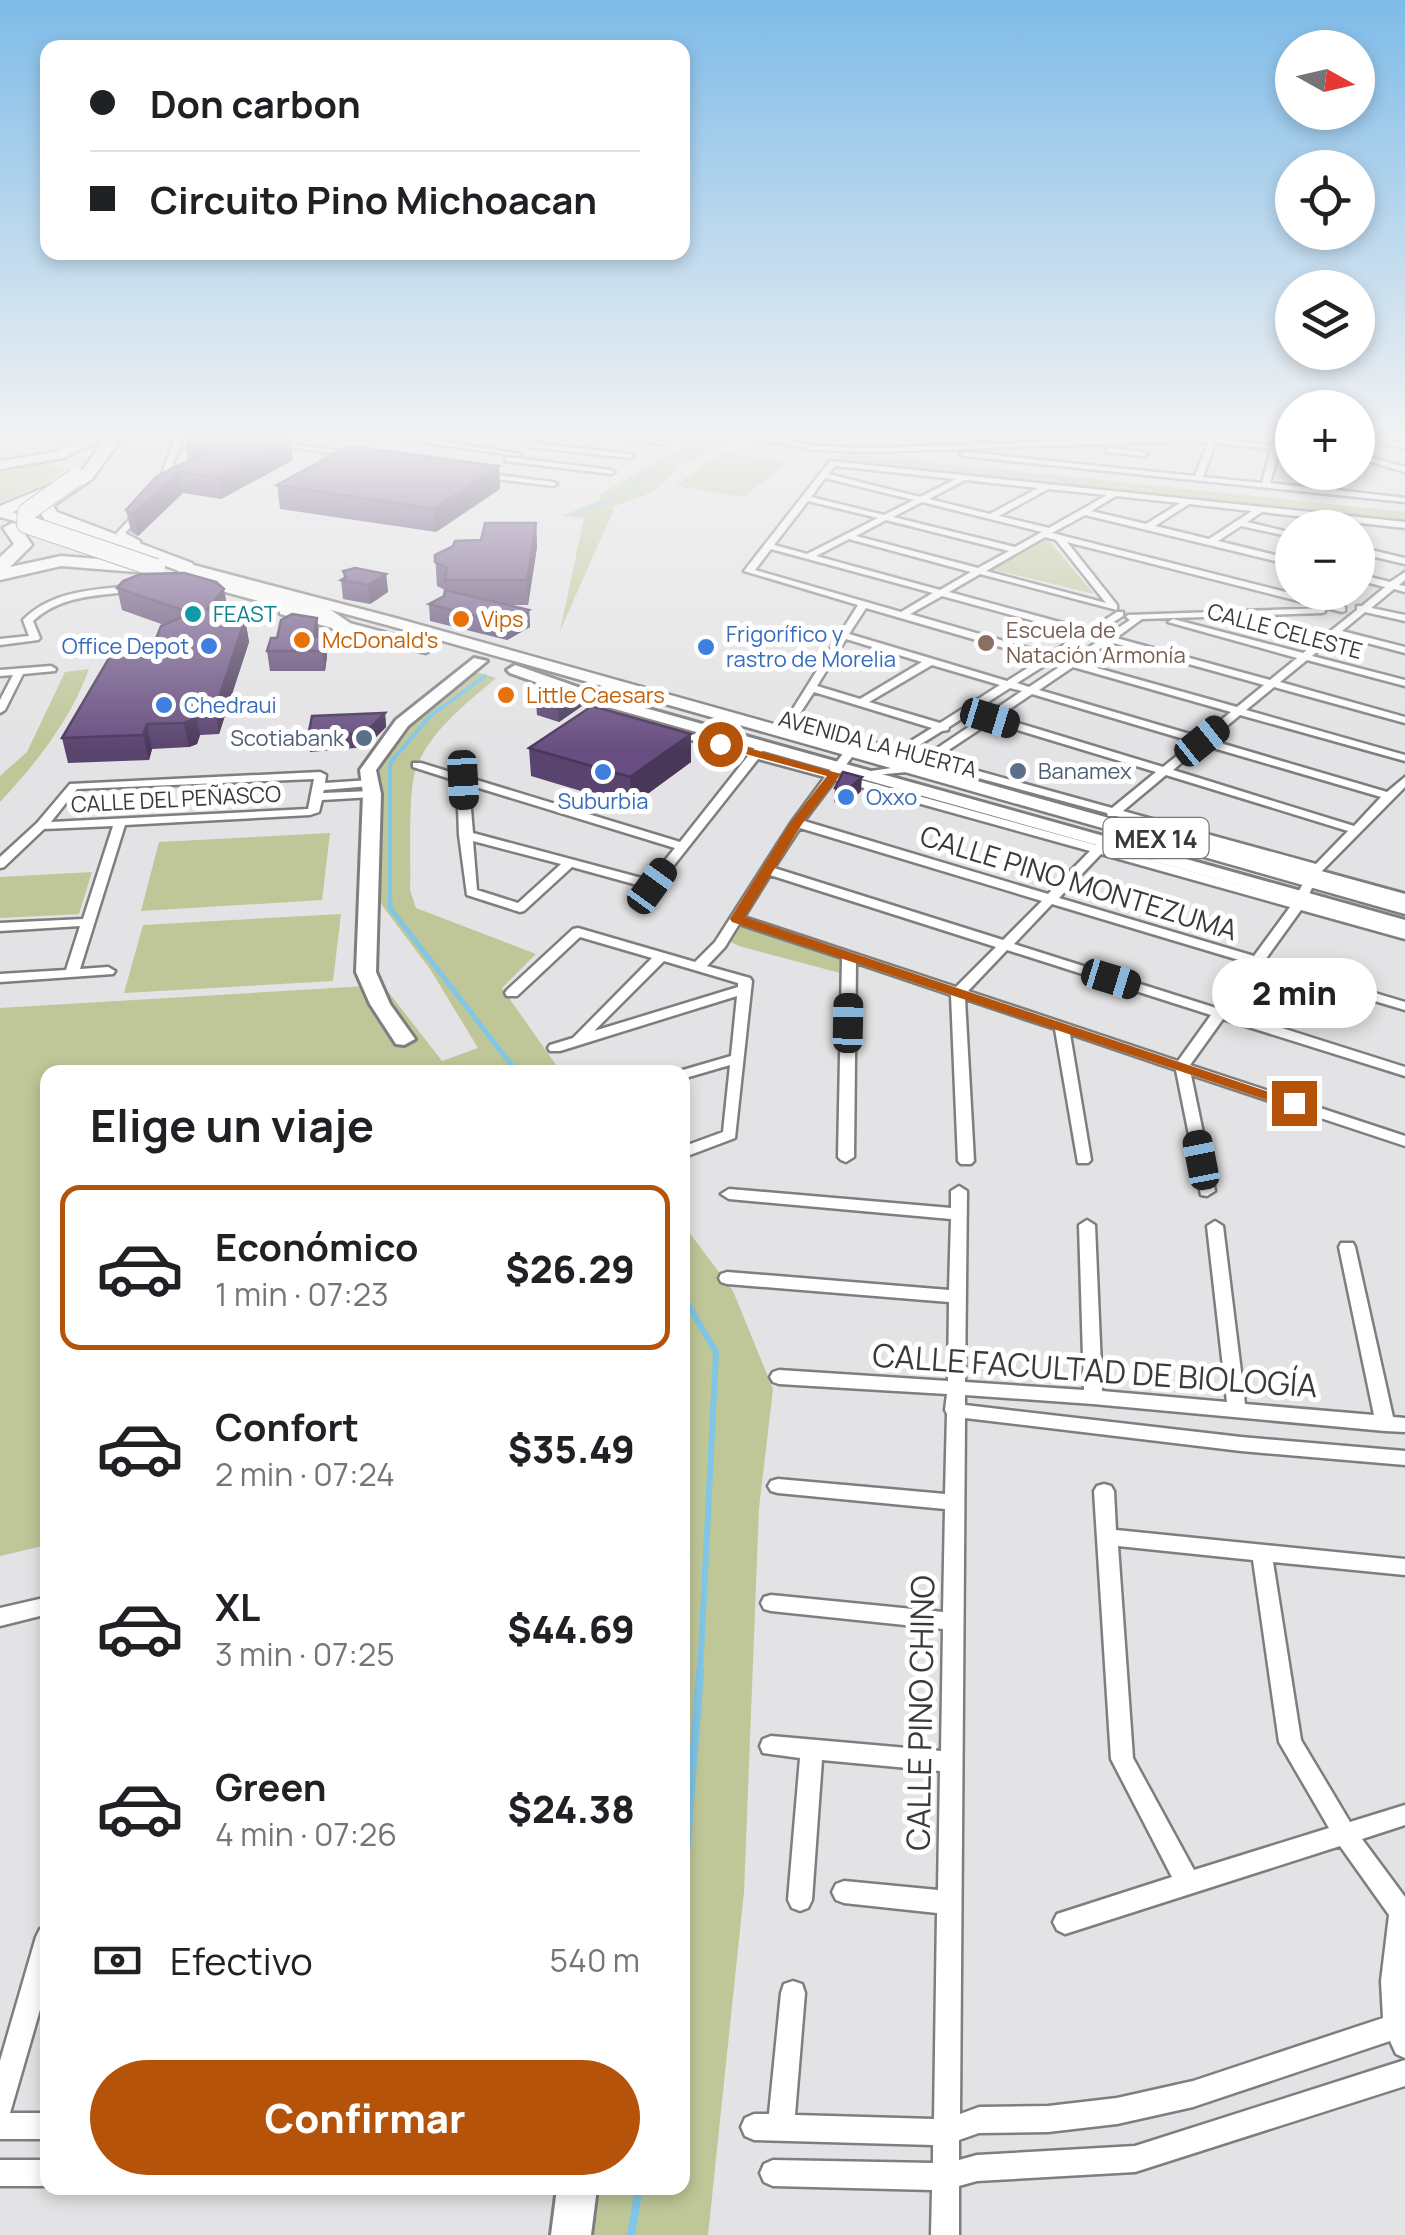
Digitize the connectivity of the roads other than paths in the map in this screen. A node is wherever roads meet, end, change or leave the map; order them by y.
1 (22, 542) edge
2 (76, 542) edge
3 (83, 542) edge
4 (106, 542) edge
5 (122, 542) edge
6 (138, 542) edge
7 (772, 542) edge
8 (836, 542) edge
9 (872, 542) edge
10 (986, 542) edge
11 (1034, 542) edge
12 (1057, 542) edge
13 (1080, 542) edge
14 (1212, 542) edge
15 (769, 546) junction
16 (1016, 550) junction
17 (1375, 554) edge
18 (809, 556) junction
19 (1275, 558) edge
20 (1405, 561) edge
21 (0, 568) edge
22 (194, 569) junction
23 (152, 570) junction
24 (980, 571) junction
25 (0, 575) edge
26 (1405, 575) edge
27 (1375, 582) edge
28 (1392, 586) junction
29 (147, 587) edge
30 (1405, 589) edge
31 (1275, 592) edge
32 (941, 593) junction
33 (1375, 600) edge
34 (863, 604) junction
35 (1321, 610) edge
36 (1362, 610) edge
37 (1373, 610) edge
38 (1117, 611) junction
39 (902, 615) junction
40 (1155, 618) junction
41 (1405, 618) edge
42 (1138, 619) junction
43 (342, 627) joint
44 (1335, 632) junction
45 (1090, 633) junction
46 (845, 636) junction
47 (1110, 639) junction
48 (0, 642) edge
49 (1405, 650) edge
50 (1304, 657) junction
51 (1052, 658) junction
52 (931, 661) junction
53 (479, 662) junction
54 (1073, 664) junction
55 (51, 670) dead end
56 (514, 670) junction
57 (20, 671) junction
58 (567, 672) junction
59 (0, 673) edge
60 (1405, 683) edge
61 (1272, 684) junction
62 (1010, 685) junction
63 (814, 688) junction
64 (1032, 691) junction
65 (860, 703) junction
66 (0, 710) edge
67 (1238, 711) junction
68 (990, 718) junction
69 (1405, 720) edge
70 (944, 728) junction
71 (1202, 741) junction
72 (759, 750) junction
73 (1405, 758) edge
74 (842, 763) junction
75 (418, 765) dead end
76 (891, 765) junction
77 (1165, 771) junction
78 (463, 780) junction
79 (1405, 780) edge
80 (371, 789) junction
81 (318, 792) junction
82 (1390, 796) junction
83 (120, 822) junction
84 (797, 823) junction
85 (41, 826) junction
86 (1107, 830) junction
87 (1356, 830) junction
88 (465, 835) junction
89 (682, 846) junction
90 (0, 864) edge
91 (568, 864) junction
92 (768, 870) junction
93 (1308, 886) junction
94 (1048, 898) junction
95 (1405, 900) edge
96 (1405, 912) edge
97 (737, 919) junction
98 (90, 922) junction
99 (1405, 926) edge
100 (0, 927) edge
101 (1405, 936) edge
102 (1004, 945) junction
103 (662, 956) junction
104 (849, 956) junction
105 (1257, 961) junction
106 (698, 967) junction
107 (108, 972) dead end
108 (72, 973) junction
109 (0, 978) edge
110 (744, 989) junction
111 (512, 993) dead end
112 (958, 993) junction
113 (1405, 1006) edge
114 (1219, 1013) junction
115 (1062, 1027) junction
116 (404, 1039) dead end
117 (577, 1040) junction
118 (555, 1048) dead end
119 (736, 1059) junction
120 (1182, 1066) junction
121 (1405, 1072) edge
122 (690, 1073) edge
123 (1405, 1141) edge
124 (690, 1149) edge
125 (846, 1157) dead end
126 (1083, 1160) dead end
127 (966, 1161) dead end
128 (1207, 1191) dead end
129 (729, 1194) dead end
130 (1086, 1225) dead end
131 (1215, 1226) dead end
132 (1347, 1248) dead end
133 (727, 1278) dead end
134 (959, 1297) junction
135 (780, 1377) dead end
136 (1094, 1397) junction
137 (955, 1399) junction
138 (1238, 1410) junction
139 (1385, 1424) junction
140 (1405, 1426) edge
141 (1405, 1458) edge
142 (778, 1486) dead end
143 (1104, 1491) dead end
144 (955, 1502) junction
145 (1107, 1537) junction
146 (1262, 1552) junction
147 (1405, 1567) edge
148 (771, 1603) dead end
149 (40, 1607) edge
150 (0, 1617) edge
151 (954, 1622) junction
152 (771, 1746) dead end
153 (812, 1750) junction
154 (951, 1762) junction
155 (1405, 1815) edge
156 (1346, 1834) junction
157 (1188, 1883) junction
158 (844, 1892) dead end
159 (800, 1900) dead end
160 (949, 1904) junction
161 (1403, 1916) edge
162 (1065, 1922) dead end
163 (40, 1965) edge
164 (793, 1993) dead end
165 (1401, 2031) edge
166 (1405, 2073) edge
167 (0, 2105) edge
168 (0, 2126) edge
169 (40, 2126) edge
170 (754, 2127) dead end
171 (781, 2128) junction
172 (946, 2132) junction
173 (773, 2172) dead end
174 (0, 2173) edge
175 (40, 2174) edge
176 (945, 2176) junction
177 (575, 2195) edge
178 (571, 2235) edge
179 (945, 2235) edge

1 - 21 highway
2 - 23 highway, bridge
3 - 23 main road
4 - 22 main road, MEX 14
5 - 22 highway
6 - 22 street
7 - 15 street
8 - 18 street
9 - 24 street
10 - 16 street
11 - 16 street
12 - 38 street
13 - 31 street
14 - 19 street
15 - 18 street
15 - 34 street
16 - 24 street
17 - 20 street
18 - 32 street
22 - 58 main road, AVENIDA LA HUERTA / MEX 14
23 - 25 highway
23 - 43 highway
24 - 32 street
24 - 38 street
26 - 28 street
27 - 28 street
28 - 30 street
28 - 33 street
29 - 48 street
32 - 39 street
32 - 45 street
34 - 39 street
34 - 46 street
35 - 40 street
36 - 44 street
37 - 41 street
38 - 42 street
38 - 45 street
39 - 51 street
40 - 42 street
40 - 50 street, CALLE CELESTE
42 - 47 street
43 - 53 main road, AVENIDA LA HUERTA / MEX 14
44 - 49 street
44 - 50 street
45 - 51 street
46 - 52 street
46 - 63 street
47 - 54 street
47 - 61 street
50 - 60 street, CALLE CELESTE
50 - 61 street
51 - 62 street
52 - 62 street
52 - 65 street
53 - 56 main road, AVENIDA LA HUERTA / MEX 14
53 - 80 street
54 - 64 street
54 - 67 street
55 - 57 street
56 - 72 street
56 - 74 main road, AVENIDA LA HUERTA / MEX 14
57 - 59 street
57 - 66 street
58 - 74 main road, AVENIDA LA HUERTA / MEX 14
58 - 76 street
61 - 67 street
61 - 69 street
62 - 64 street
62 - 70 street
63 - 65 street
63 - 76 street
64 - 68 street
64 - 71 street
65 - 70 street
67 - 71 street
67 - 73 street
68 - 76 street
68 - 77 street
70 - 76 street
71 - 77 street
71 - 82 street
72 - 74 street
72 - 89 street
74 - 76 main road, AVENIDA LA HUERTA / MEX 14
74 - 84 street
74 - 86 street
75 - 78 street
76 - 86 main road, AVENIDA LA HUERTA / MEX 14
76 - 86 street
77 - 86 street
77 - 87 street
78 - 88 street
78 - 89 street
79 - 82 street
80 - 81 street
80 - 116 street
81 - 83 street, CALLE DEL PEÑASCO
81 - 85 street
82 - 87 street
83 - 85 street, CALLE DEL PEÑASCO
83 - 98 street
84 - 92 street
84 - 94 street, CALLE PINO MONTEZUMA
85 - 90 street
86 - 93 main road, AVENIDA LA HUERTA / MEX 14
86 - 94 street
87 - 93 street
88 - 91 street
88 - 91 street
89 - 91 street
92 - 97 street
92 - 102 street
93 - 95 street
93 - 96 main road, AVENIDA LA HUERTA / MEX 14
93 - 99 street
93 - 101 street
93 - 105 street
94 - 102 street
94 - 105 street, CALLE PINO MONTEZUMA
97 - 104 street
97 - 106 street
98 - 100 street
98 - 108 street
102 - 112 street
102 - 114 street
103 - 106 street
103 - 111 street
103 - 117 street
104 - 112 street
104 - 125 street
105 - 113 street, CALLE PINO MONTEZUMA
105 - 114 street
106 - 110 street
107 - 108 street
108 - 109 street
110 - 117 street
110 - 119 street
112 - 115 street
112 - 127 street
114 - 120 street
114 - 121 street
115 - 120 street
115 - 126 street
117 - 118 street
119 - 122 street
119 - 124 street
120 - 123 street
120 - 128 street
129 - 134 street, CALLE PINO CHINO
130 - 136 street
131 - 138 street
132 - 139 street
133 - 134 street
134 - 137 street, CALLE PINO CHINO
135 - 137 street, CALLE FACULTAD DE BIOLOGÍA
136 - 137 street, CALLE FACULTAD DE BIOLOGÍA
136 - 138 street, CALLE FACULTAD DE BIOLOGÍA
137 - 141 street, CALLE FACULTAD DE BIOLOGÍA
137 - 144 street, CALLE PINO CHINO
138 - 139 street, CALLE FACULTAD DE BIOLOGÍA
139 - 140 street, CALLE FACULTAD DE BIOLOGÍA
142 - 144 street
143 - 145 street
144 - 151 street, CALLE PINO CHINO
145 - 146 street
145 - 157 street
146 - 147 street
146 - 156 street
148 - 151 street
149 - 150 street
151 - 154 street, CALLE PINO CHINO
152 - 153 street
153 - 154 street
153 - 159 street
154 - 160 street, CALLE PINO CHINO
155 - 156 street
156 - 157 street
156 - 161 street
157 - 162 street
158 - 160 street
160 - 172 street, CALLE PINO CHINO
161 - 165 street
163 - 167 street
164 - 171 street
165 - 172 street
166 - 176 street
168 - 169 street
170 - 171 street
171 - 172 street
172 - 176 street, CALLE PINO CHINO
173 - 176 street
174 - 175 street
176 - 179 street, CALLE PINO CHINO
177 - 178 street

